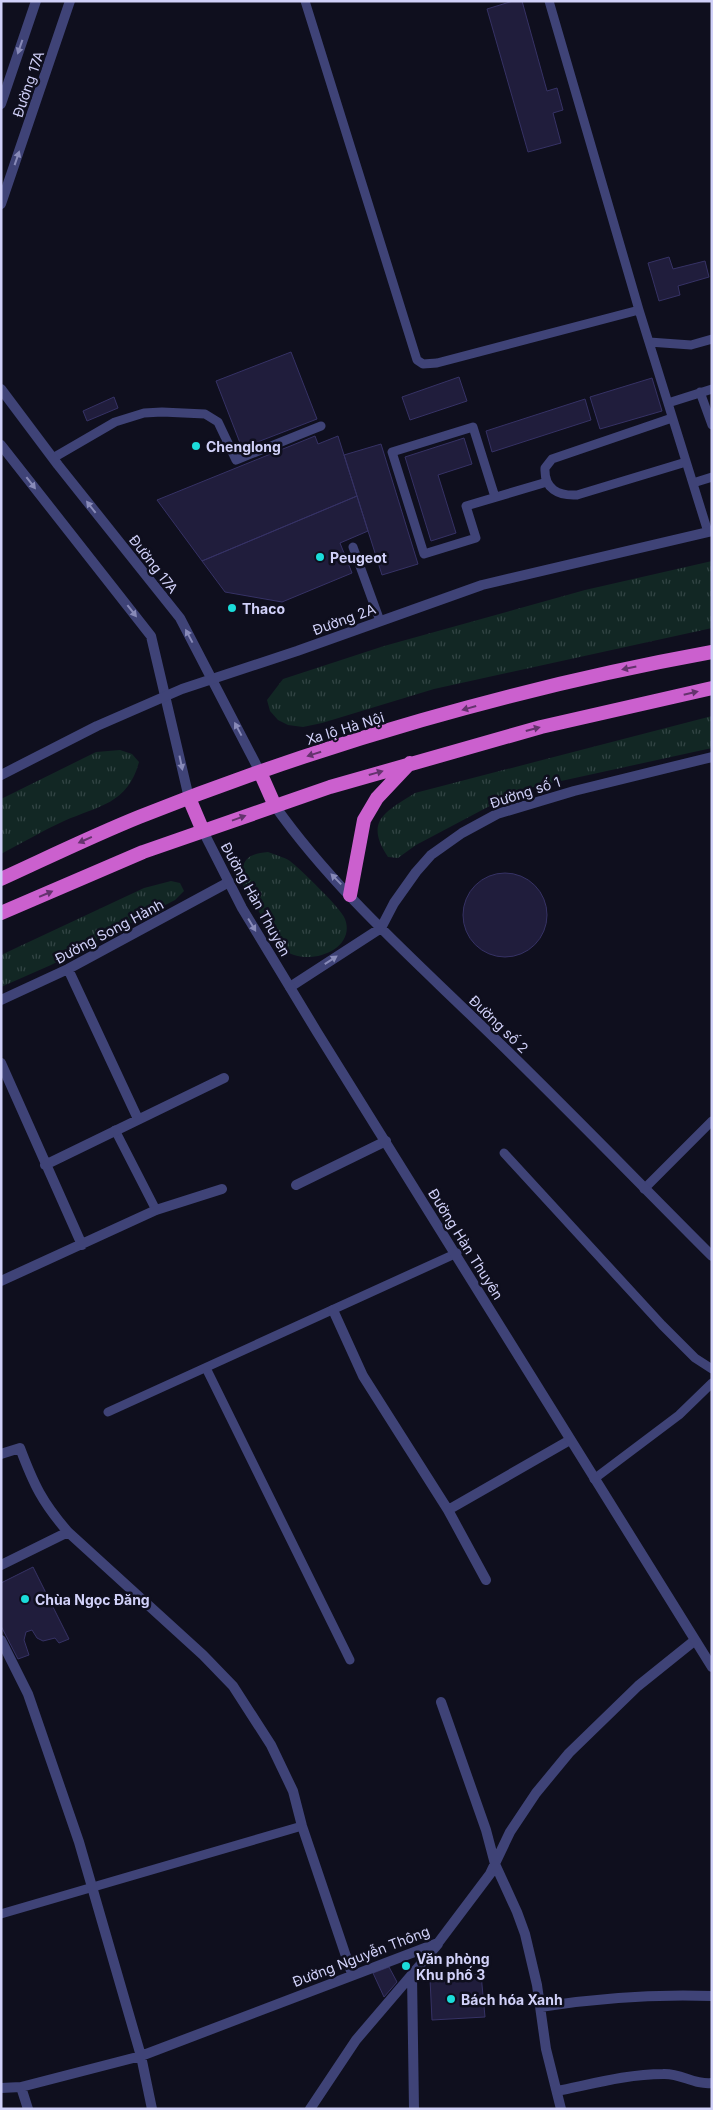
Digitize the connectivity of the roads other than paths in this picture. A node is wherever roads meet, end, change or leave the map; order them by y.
1 (36, 1) edge
2 (70, 1) edge
3 (305, 1) edge
4 (550, 1) edge
5 (1, 104) edge
6 (1, 204) edge
7 (639, 310) junction
8 (712, 339) edge
9 (649, 342) junction
10 (712, 388) edge
11 (1, 390) edge
12 (700, 392) junction
13 (668, 403) junction
14 (672, 418) junction
15 (712, 425) edge
16 (321, 426) dead end
17 (1, 445) edge
18 (53, 458) junction
19 (686, 462) junction
20 (712, 477) edge
21 (547, 482) junction
22 (693, 483) junction
23 (495, 498) junction
24 (710, 532) edge
25 (353, 547) dead end
26 (380, 621) junction
27 (712, 652) edge
28 (212, 679) junction
29 (712, 688) edge
30 (167, 696) junction
31 (712, 757) edge
32 (411, 763) junction
33 (260, 772) junction
34 (1, 775) edge
35 (188, 798) junction
36 (275, 806) junction
37 (203, 831) junction
38 (1, 879) edge
39 (229, 882) junction
40 (350, 894) junction
41 (1, 913) edge
42 (381, 928) junction
43 (68, 969) junction
44 (290, 987) junction
45 (1, 1000) edge
46 (1, 1063) edge
47 (224, 1078) dead end
48 (138, 1119) junction
49 (712, 1121) edge
50 (115, 1130) junction
51 (386, 1141) junction
52 (504, 1153) dead end
53 (45, 1164) junction
54 (296, 1186) dead end
55 (222, 1189) dead end
56 (644, 1189) junction
57 (156, 1210) junction
58 (82, 1245) junction
59 (457, 1253) junction
60 (712, 1256) edge
61 (1, 1281) edge
62 (333, 1310) junction
63 (206, 1368) junction
64 (712, 1369) edge
65 (712, 1383) edge
66 (108, 1412) dead end
67 (570, 1440) junction
68 (1, 1454) edge
69 (594, 1479) junction
70 (448, 1510) junction
71 (68, 1532) junction
72 (1, 1565) edge
73 (486, 1580) dead end
74 (1, 1640) edge
75 (694, 1641) junction
76 (350, 1660) dead end
77 (712, 1667) edge
78 (441, 1702) dead end
79 (302, 1826) junction
80 (494, 1864) junction
81 (91, 1888) junction
82 (1, 1914) edge
83 (438, 1943) junction
84 (352, 1974) junction
85 (412, 1974) junction
86 (712, 1996) edge
87 (540, 2007) junction
88 (141, 2056) junction
89 (712, 2083) edge
90 (21, 2087) junction
91 (1, 2088) edge
92 (557, 2091) junction
93 (28, 2109) edge
94 (152, 2109) edge
95 (310, 2109) edge
96 (414, 2109) edge
97 (561, 2109) edge

1 -> 5 street, Đường 17A
6 -> 2 street, Đường 17A
3 - 7 lane
4 - 7 lane
7 - 9 lane
8 - 9 lane
9 - 13 lane
10 - 12 lane
11 - 18 street, Đường 17A
12 - 13 lane
12 - 15 lane
13 - 14 lane
14 - 19 lane
14 - 21 lane
16 - 18 lane
17 -> 30 street
28 -> 18 street, Đường 17A
19 - 21 lane
19 - 22 lane
20 - 22 lane
21 - 23 lane
22 - 24 lane
23 - 23 lane
24 - 26 street, Đường 2A
25 - 26 lane
26 - 28 street, Đường 2A
27 -> 33 highway, Xa lộ Hà Nội
28 - 30 street, Đường 2A
33 -> 28 street, Đường 17A
32 -> 29 highway
30 - 34 street, Đường 2A
30 -> 35 street
31 - 42 street, Đường số 1
36 -> 32 highway
32 - 40 highway
33 - 35 highway, Xa lộ Hà Nội
33 - 36 highway
35 - 37 highway
35 -> 38 highway, Xa lộ Hà Nội
37 -> 36 highway
40 -> 36 street, Đường số 2
37 - 39 street, Đường Hàn Thuyên
41 -> 37 highway
39 - 43 street, Đường Song Hành
39 -> 44 street, Đường Hàn Thuyên
40 - 42 street, Đường số 2
44 -> 42 street, Đường số 1
42 - 56 street, Đường số 2
43 - 45 street, Đường Song Hành
43 - 48 street
44 - 51 street, Đường Hàn Thuyên
46 - 53 street
47 - 48 street
48 - 50 street
49 - 56 lane
50 - 53 street
50 - 57 lane
51 - 54 street
51 - 59 street, Đường Hàn Thuyên
52 - 64 lane
53 - 58 street
55 - 57 street
56 - 60 street, Đường số 2
57 - 58 street
58 - 61 street
59 - 62 lane
59 - 67 street, Đường Hàn Thuyên
62 - 63 lane
62 - 70 street
63 - 66 lane
63 - 76 lane
65 - 69 lane
67 - 69 street, Đường Hàn Thuyên
67 - 70 street
68 - 71 street
69 - 75 street, Đường Hàn Thuyên
70 - 73 street
71 - 72 street
71 - 79 street
74 - 81 street
75 - 77 street, Đường Hàn Thuyên
75 - 80 street, Đường Nguyễn Thông
78 - 80 street
79 - 81 lane
79 - 84 street
80 - 83 street, Đường Nguyễn Thông
80 - 87 street
81 - 82 lane
81 - 88 street
83 - 84 street, Đường Nguyễn Thông
83 - 85 street
84 - 88 street, Đường Nguyễn Thông
85 - 95 street
85 - 96 street
86 - 87 street
87 - 92 street
88 - 90 street, Đường Nguyễn Thông
88 - 94 street
89 - 92 street
90 - 91 street, Đường Nguyễn Thông
90 - 93 street
92 - 97 street

